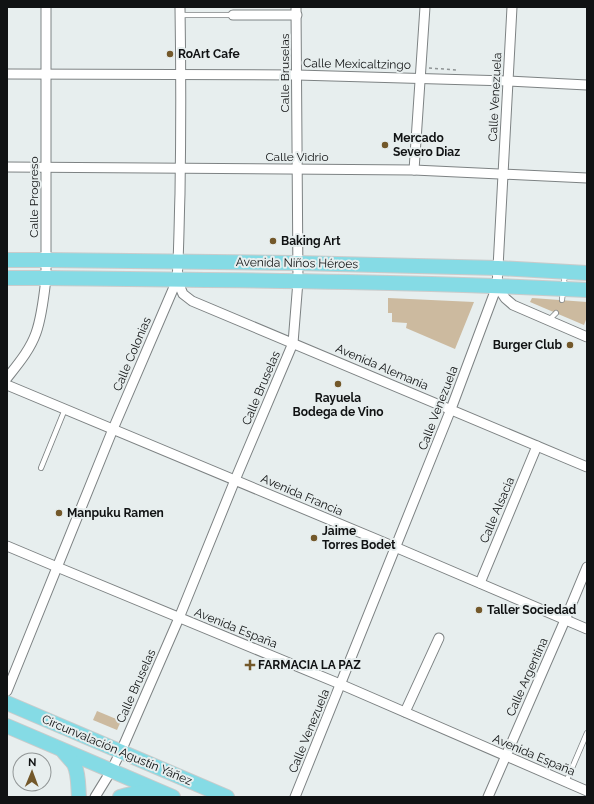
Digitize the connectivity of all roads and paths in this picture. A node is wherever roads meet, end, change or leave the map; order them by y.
1 (46, 7) edge
2 (425, 7) edge
3 (512, 7) edge
4 (180, 11) edge
5 (296, 11) edge
6 (233, 14) joint
7 (7, 74) edge
8 (46, 75) junction
9 (181, 75) junction
10 (297, 75) junction
11 (420, 78) junction
12 (508, 80) junction
13 (587, 85) edge
14 (7, 167) edge
15 (46, 167) junction
16 (180, 168) junction
17 (298, 169) junction
18 (414, 170) junction
19 (503, 174) junction
20 (587, 178) edge
21 (7, 260) edge
22 (47, 260) junction
23 (178, 262) junction
24 (298, 263) junction
25 (498, 268) junction
26 (565, 272) junction
27 (587, 273) edge
28 (7, 278) edge
29 (46, 278) junction
30 (177, 280) junction
31 (298, 281) junction
32 (498, 286) junction
33 (587, 290) edge
34 (563, 295) junction
35 (556, 313) dead end
36 (549, 320) junction
37 (587, 337) edge
38 (293, 343) junction
39 (7, 378) edge
40 (7, 385) edge
41 (65, 409) junction
42 (451, 410) junction
43 (113, 429) junction
44 (537, 446) junction
45 (587, 467) edge
46 (41, 468) dead end
47 (235, 480) junction
48 (7, 546) edge
49 (395, 547) junction
50 (587, 567) edge
51 (57, 568) junction
52 (480, 583) junction
53 (179, 618) junction
54 (565, 620) junction
55 (587, 629) edge
56 (439, 638) dead end
57 (340, 684) junction
58 (7, 690) edge
59 (7, 703) edge
60 (405, 712) junction
61 (7, 726) edge
62 (587, 732) edge
63 (62, 750) junction
64 (120, 752) junction
65 (505, 756) junction
66 (110, 771) junction
67 (566, 782) junction
68 (159, 791) junction
69 (587, 791) edge
70 (79, 797) edge
71 (94, 797) edge
72 (120, 797) edge
73 (173, 797) edge
74 (227, 797) edge
75 (295, 797) edge
76 (488, 797) edge

1 - 8 street, Calle Progreso
2 - 11 street
3 - 12 street, Calle Venezuela
4 - 6 lane
4 - 9 street, Calle Colonias
5 - 6 street
5 - 10 street, Calle Bruselas
7 - 8 street, Calle Mexicaltzingo
8 - 9 street, Calle Mexicaltzingo
8 - 15 street, Calle Progreso
9 - 10 street, Calle Mexicaltzingo
9 - 16 street, Calle Colonias
10 - 11 street, Calle Mexicaltzingo
10 - 17 street, Calle Bruselas
11 - 12 street, Calle Mexicaltzingo
11 - 18 street
12 - 13 street, Calle Mexicaltzingo
12 - 19 street, Calle Venezuela
14 - 15 street, Calle Vidrio
15 - 16 street, Calle Vidrio
15 - 22 street, Calle Progreso
16 - 17 street, Calle Vidrio
16 - 23 street, Calle Colonias
17 - 18 street, Calle Vidrio
17 - 24 street, Calle Bruselas
18 - 19 street, Calle Vidrio
19 - 20 street, Calle Vidrio
19 - 25 street, Calle Venezuela
21 - 22 main road, Avenida Niños Héroes
22 - 23 main road, Avenida Niños Héroes
22 - 29 street, Calle Progreso
23 - 24 main road, Avenida Niños Héroes
23 - 30 street, Calle Colonias
24 - 25 main road, Avenida Niños Héroes
24 - 31 street, Calle Bruselas
25 - 26 main road, Avenida Niños Héroes
25 - 32 street, Calle Venezuela
26 - 27 main road, Avenida Niños Héroes
26 - 34 lane
28 - 29 main road, Avenida Niños Héroes
29 - 30 main road, Avenida Niños Héroes
29 - 39 street, Calle Progreso
30 - 31 main road, Avenida Niños Héroes
30 - 38 street, Avenida Alemania
30 - 43 street, Calle Colonias
31 - 32 main road, Avenida Niños Héroes
31 - 38 street, Calle Bruselas
32 - 34 main road, Avenida Niños Héroes
32 - 36 street
32 - 42 street, Calle Venezuela
33 - 34 main road, Avenida Niños Héroes
35 - 36 lane
36 - 37 street
38 - 42 street, Avenida Alemania
38 - 47 street, Calle Bruselas
40 - 41 street, Avenida Francia
41 - 43 street, Avenida Francia
41 - 46 lane
42 - 44 street, Avenida Alemania
42 - 49 street, Calle Venezuela
43 - 47 street, Avenida Francia
43 - 51 street, Calle Colonias
44 - 45 street, Avenida Alemania
44 - 52 street, Calle Alsacia
47 - 49 street, Avenida Francia
47 - 53 street, Calle Bruselas
48 - 51 street, Avenida España
49 - 52 street, Avenida Francia
49 - 57 street, Calle Venezuela
50 - 54 street, Calle Argentina
51 - 53 street, Avenida España
51 - 58 street, Calle Colonias
52 - 54 street, Avenida Francia
53 - 57 street, Avenida España
53 - 64 street, Calle Bruselas
54 - 55 street, Avenida Francia
54 - 65 street, Calle Argentina
56 - 60 street
57 - 60 street, Avenida España
57 - 75 street, Calle Venezuela
59 - 64 main road, Circunvalación Agustín Yáñez
60 - 65 street, Avenida España
61 - 63 main road, Circunvalación Agustín Yáñez
62 - 67 lane
63 - 66 main road, Circunvalación Agustín Yáñez
63 - 70 main road
64 - 66 street, Calle Bruselas
64 - 74 main road, Circunvalación Agustín Yáñez
65 - 67 street, Avenida España
65 - 76 street, Calle Argentina
66 - 68 main road, Circunvalación Agustín Yáñez
66 - 71 street, Calle Bruselas
67 - 69 street, Avenida España
68 - 72 main road
68 - 73 main road, Circunvalación Agustín Yáñez

